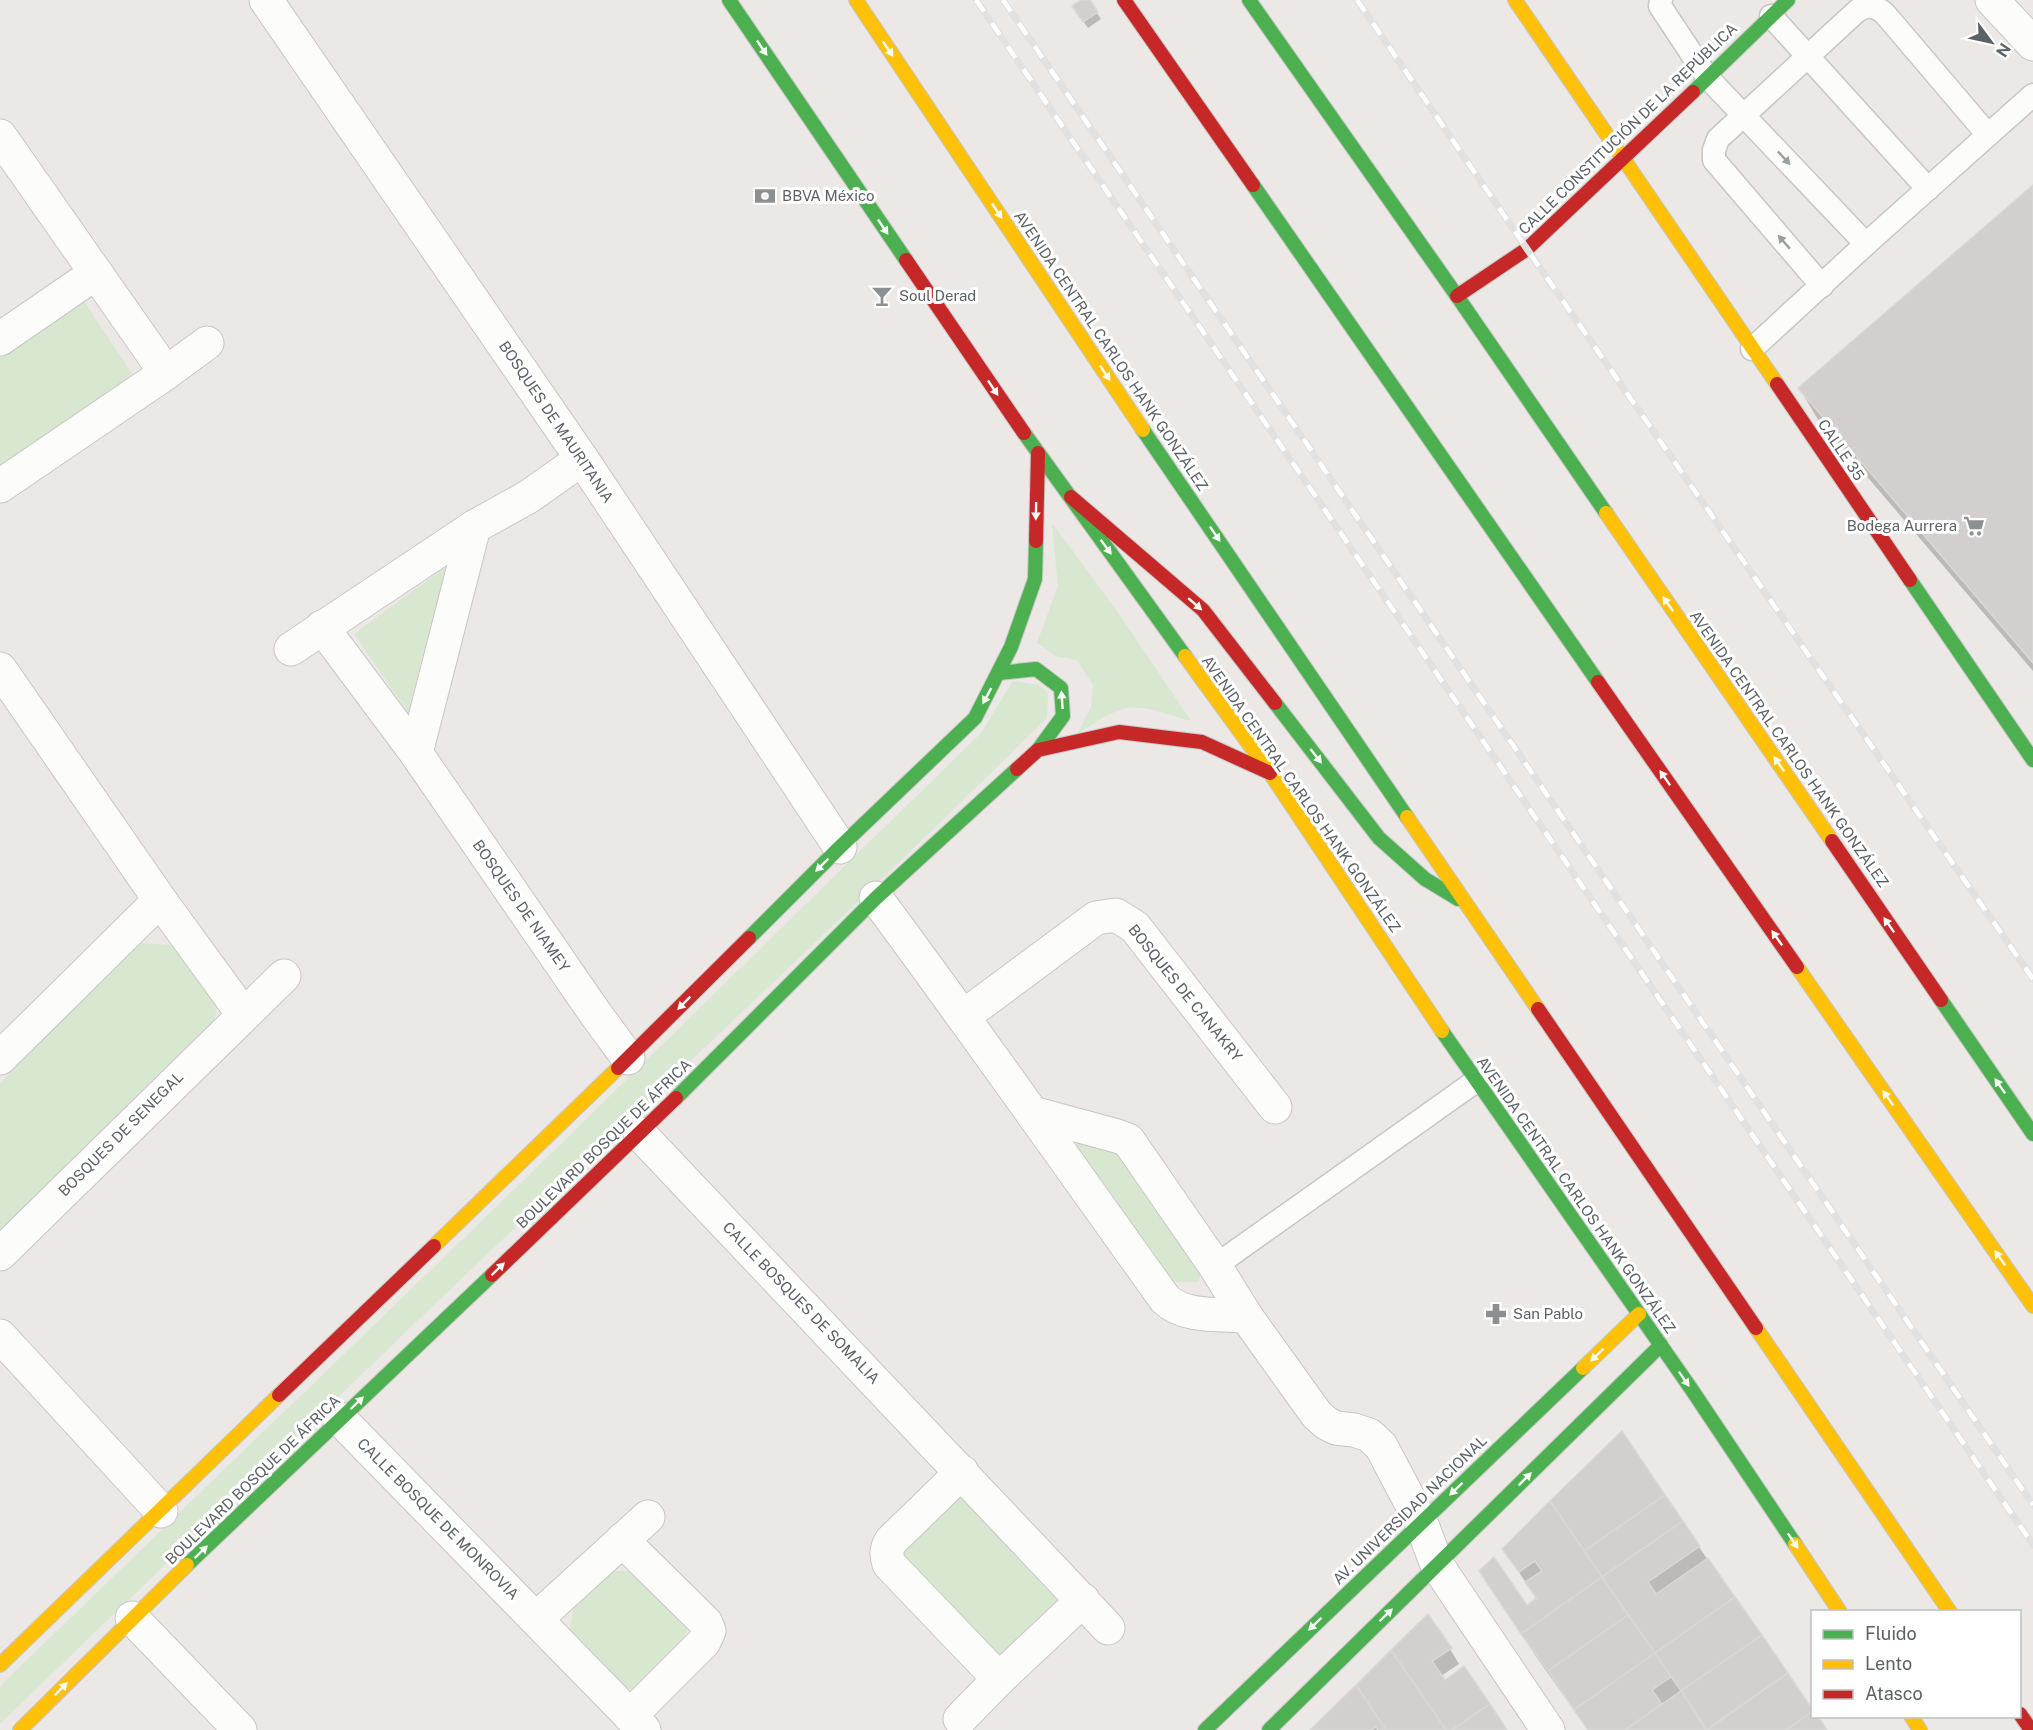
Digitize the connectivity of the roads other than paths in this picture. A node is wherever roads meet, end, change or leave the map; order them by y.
1 (267, 0) edge
2 (729, 0) edge
3 (856, 0) edge
4 (1124, 0) edge
5 (1249, 0) edge
6 (1515, 0) edge
7 (1661, 0) edge
8 (1788, 0) edge
9 (1992, 0) edge
10 (1771, 16) junction
11 (2033, 44) edge
12 (1808, 56) junction
13 (1707, 77) junction
14 (2033, 95) edge
15 (1744, 115) junction
16 (1988, 135) junction
17 (0, 136) edge
18 (1624, 158) junction
19 (1928, 189) junction
20 (1866, 244) junction
21 (96, 273) junction
22 (1822, 286) junction
23 (1456, 296) junction
24 (0, 339) edge
25 (207, 343) dead end
26 (1752, 349) junction
27 (166, 373) junction
28 (1038, 453) junction
29 (582, 459) junction
30 (0, 486) edge
31 (1071, 497) junction
32 (474, 527) junction
33 (322, 627) junction
34 (291, 649) dead end
35 (0, 669) edge
36 (999, 673) junction
37 (1038, 750) junction
38 (416, 753) junction
39 (2033, 760) edge
40 (1270, 773) junction
41 (840, 847) junction
42 (876, 898) junction
43 (160, 900) junction
44 (1470, 907) junction
45 (284, 976) dead end
46 (243, 1014) junction
47 (963, 1016) junction
48 (0, 1058) edge
49 (628, 1058) junction
50 (1476, 1081) junction
51 (1275, 1107) dead end
52 (1032, 1113) junction
53 (640, 1134) junction
54 (2033, 1134) edge
55 (0, 1254) edge
56 (1215, 1266) junction
57 (2033, 1306) edge
58 (1639, 1314) junction
59 (1246, 1316) junction
60 (0, 1336) edge
61 (1661, 1345) junction
62 (340, 1419) junction
63 (962, 1472) junction
64 (161, 1511) junction
65 (648, 1517) dead end
66 (1421, 1522) junction
67 (622, 1540) junction
68 (1437, 1565) junction
69 (1083, 1600) junction
70 (1839, 1610) edge
71 (1949, 1610) edge
72 (132, 1618) junction
73 (536, 1619) junction
74 (1108, 1628) dead end
75 (0, 1665) edge
76 (999, 1679) junction
77 (2021, 1717) edge
78 (960, 1719) dead end
79 (637, 1723) edge
80 (1212, 1727) edge
81 (20, 1730) edge
82 (240, 1730) edge
83 (1269, 1730) edge
84 (1548, 1730) edge
85 (2031, 1730) edge

1 - 29 street, BOSQUES DE MAURITANIA
2 -> 28 main road, AVENIDA CENTRAL CARLOS HANK GONZÁLEZ
3 -> 44 main road, AVENIDA CENTRAL CARLOS HANK GONZÁLEZ
57 -> 4 main road
5 - 23 main road, AVENIDA CENTRAL CARLOS HANK GONZÁLEZ
6 - 18 main road, CALLE 35
7 - 13 lane
8 - 10 main road, CALLE CONSTITUCIÓN DE LA REPÚBLICA
9 - 11 street
10 - 12 lane
10 - 13 main road, CALLE CONSTITUCIÓN DE LA REPÚBLICA
12 - 15 lane
12 - 16 lane
12 - 19 lane
13 - 15 lane
13 - 18 main road, CALLE CONSTITUCIÓN DE LA REPÚBLICA
14 - 16 lane
15 -> 20 lane
22 -> 15 lane
16 - 19 lane
17 - 21 street
18 - 23 main road, CALLE CONSTITUCIÓN DE LA REPÚBLICA
18 - 26 main road, CALLE 35
19 - 20 lane
20 - 22 lane
21 - 24 street
21 - 27 street
22 - 26 lane
54 -> 23 main road, AVENIDA CENTRAL CARLOS HANK GONZÁLEZ
25 - 27 street
26 - 39 main road, CALLE 35
27 - 30 street
28 - 31 main road, AVENIDA CENTRAL CARLOS HANK GONZÁLEZ
28 -> 36 main road
29 - 32 street
29 - 41 street, BOSQUES DE MAURITANIA
31 -> 40 main road, AVENIDA CENTRAL CARLOS HANK GONZÁLEZ
31 -> 44 main road
32 - 33 street
32 - 38 street
33 - 34 street
33 - 38 street, BOSQUES DE NIAMEY
35 - 43 street
37 -> 36 main road
36 -> 41 main road
37 - 40 main road, BOULEVARD BOSQUE DE ÁFRICA
37 - 42 main road, BOULEVARD BOSQUE DE ÁFRICA
38 - 49 street, BOSQUES DE NIAMEY
40 - 50 main road, AVENIDA CENTRAL CARLOS HANK GONZÁLEZ
41 -> 49 main road
42 - 47 street
42 - 53 main road, BOULEVARD BOSQUE DE ÁFRICA
43 - 46 street
43 - 48 street
44 - 71 main road, AVENIDA CENTRAL CARLOS HANK GONZÁLEZ
45 - 46 street, BOSQUES DE SENEGAL
46 - 55 street, BOSQUES DE SENEGAL
47 - 51 street, BOSQUES DE CANAKRY
47 - 52 street
49 - 64 main road
50 - 56 lane
50 - 58 main road, AVENIDA CENTRAL CARLOS HANK GONZÁLEZ
52 - 56 street
52 - 59 street
62 -> 53 main road, BOULEVARD BOSQUE DE ÁFRICA
53 - 63 street, CALLE BOSQUES DE SOMALIA
56 - 59 street
58 - 61 main road, AVENIDA CENTRAL CARLOS HANK GONZÁLEZ
58 -> 66 main road, AV. UNIVERSIDAD NACIONAL
59 - 66 street
60 - 64 street
68 -> 61 main road
61 -> 70 main road, AVENIDA CENTRAL CARLOS HANK GONZÁLEZ
72 -> 62 main road, BOULEVARD BOSQUE DE ÁFRICA
62 - 73 street, CALLE BOSQUE DE MONROVIA
63 - 69 street, CALLE BOSQUES DE SOMALIA
63 - 76 street
64 - 75 main road
65 - 67 street
66 - 68 street
66 -> 80 main road, AV. UNIVERSIDAD NACIONAL
67 - 73 street
67 - 79 street, CALLE BOSQUE DE MONROVIA
83 -> 68 main road
68 - 84 street
69 - 74 street, CALLE BOSQUES DE SOMALIA
69 - 76 street
81 -> 72 main road, BOULEVARD BOSQUE DE ÁFRICA
72 - 82 street
73 - 79 street, CALLE BOSQUE DE MONROVIA
76 - 78 street
77 - 85 main road

